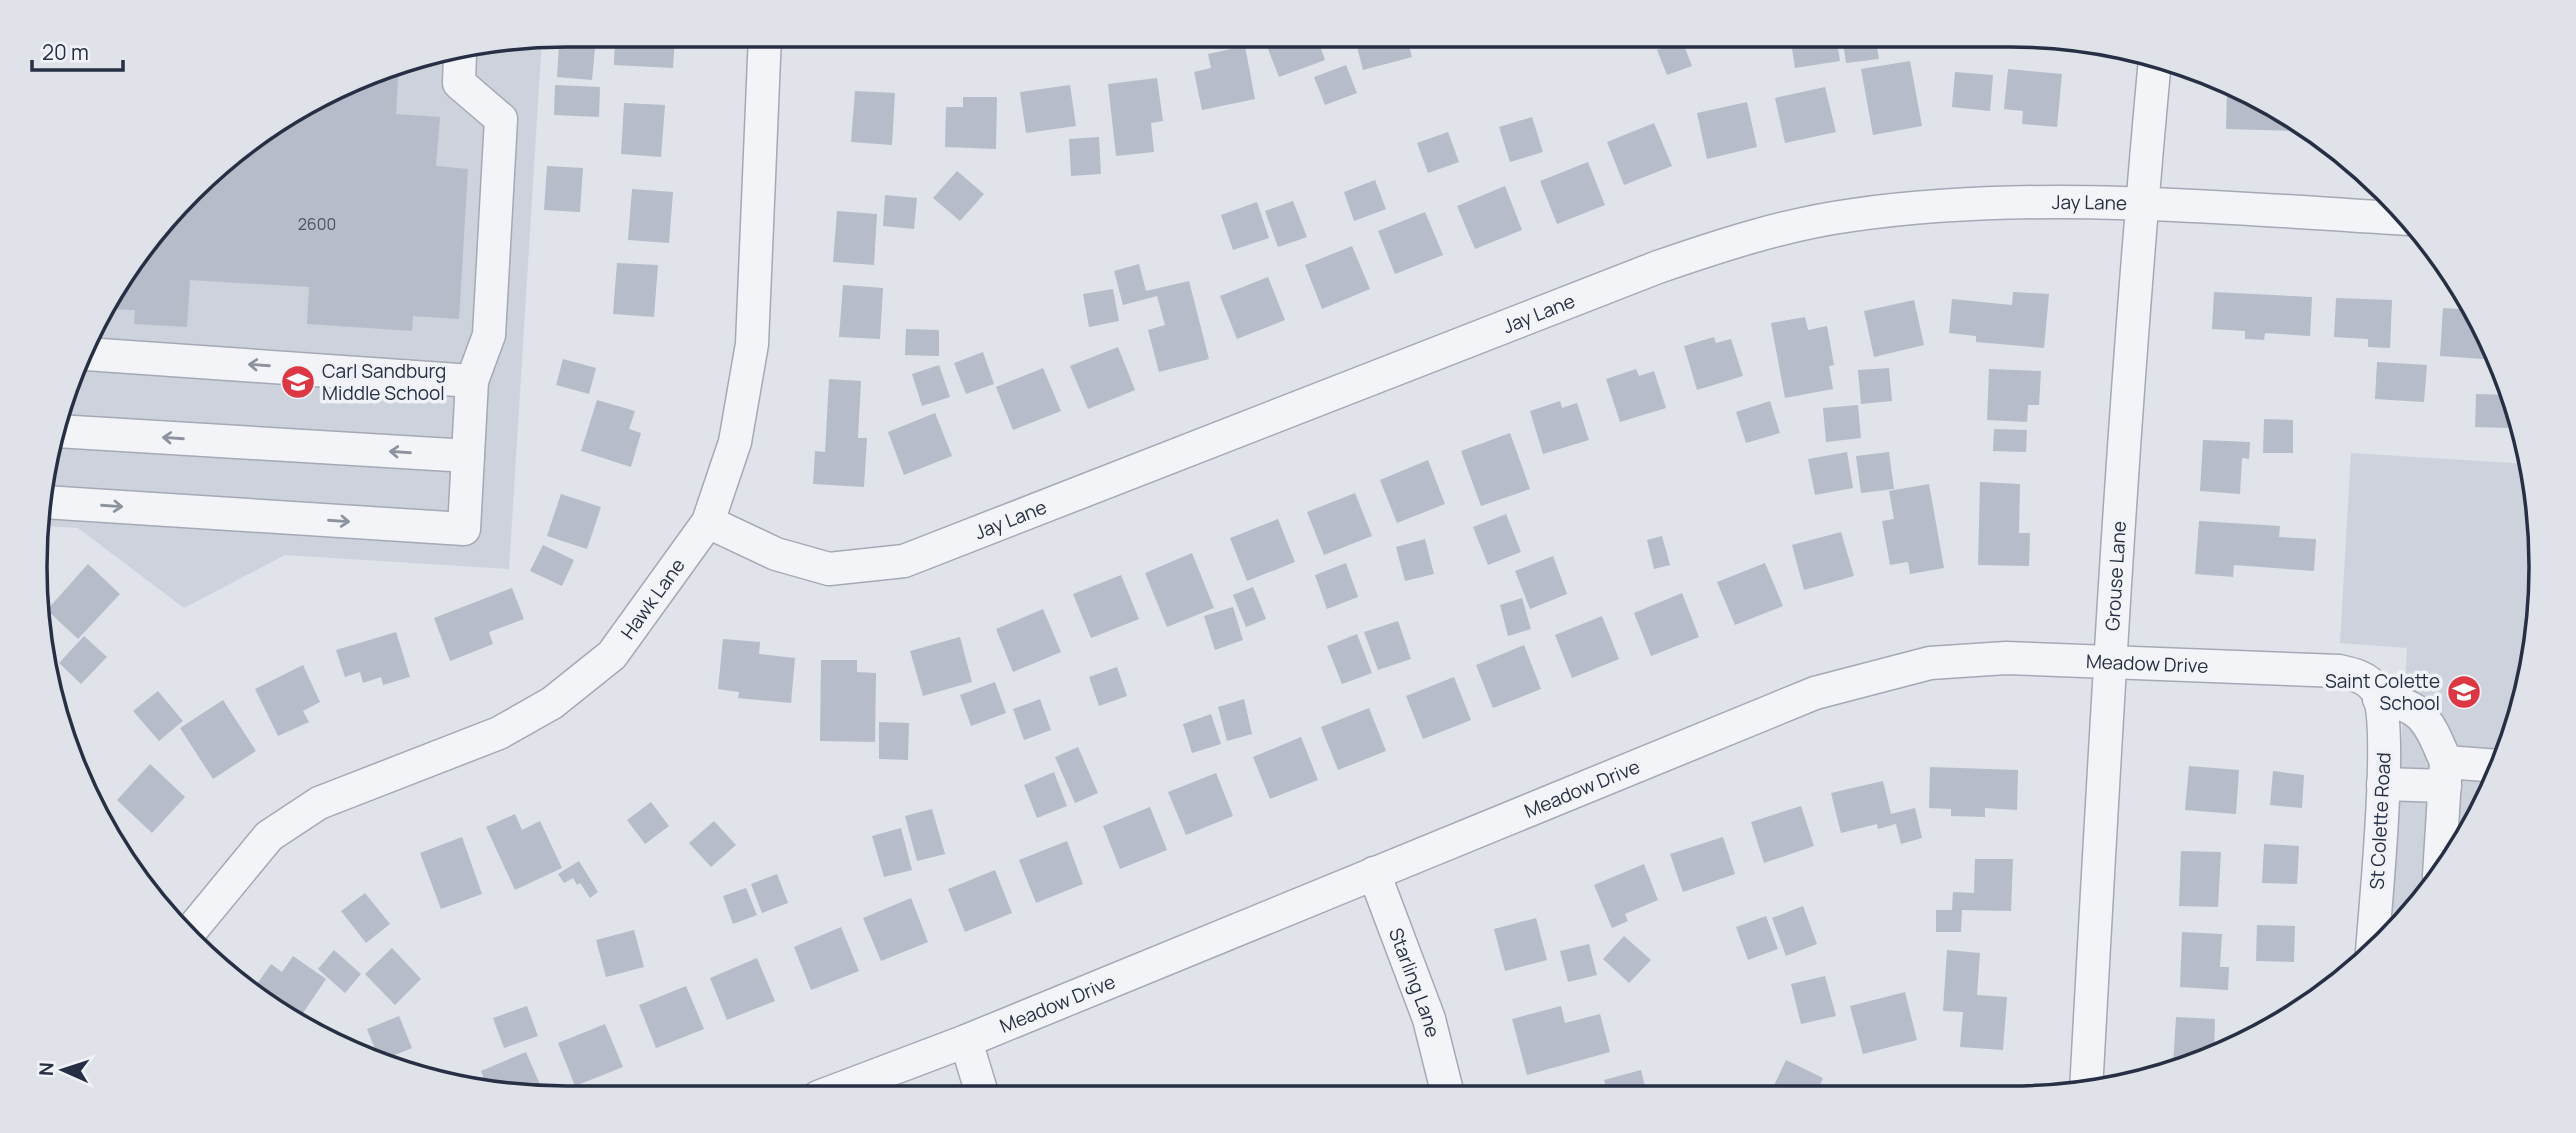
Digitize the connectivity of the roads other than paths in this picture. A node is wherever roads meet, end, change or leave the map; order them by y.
1 (764, 47) edge
2 (460, 58) edge
3 (2154, 68) edge
4 (2142, 203) junction
5 (2395, 218) edge
6 (93, 354) edge
7 (472, 381) junction
8 (65, 431) edge
9 (468, 456) junction
10 (52, 502) edge
11 (708, 522) junction
12 (2109, 662) junction
13 (2378, 695) junction
14 (2488, 768) edge
15 (2445, 774) junction
16 (2382, 784) junction
17 (2440, 856) edge
18 (1374, 873) junction
19 (193, 928) edge
20 (2373, 938) edge
21 (966, 1041) junction
22 (2088, 1079) edge
23 (847, 1086) edge
24 (980, 1086) edge
25 (1446, 1086) edge

1 - 11 street, Hawk Lane
2 - 7 street
3 - 4 street, Grouse Lane
4 - 5 street, Jay Lane
4 - 11 street, Jay Lane
4 - 12 street, Grouse Lane
7 -> 6 street
7 - 9 street
9 -> 8 street
10 -> 9 street
11 - 19 street, Hawk Lane
12 - 13 street, Meadow Drive
12 - 18 street, Meadow Drive
12 - 22 street, Grouse Lane
13 - 15 street, Meadow Drive
13 - 16 street, St Colette Road
14 - 15 street
15 - 16 street
15 - 17 street
16 - 20 street, St Colette Road
18 - 21 street, Meadow Drive
18 - 25 street, Starling Lane
21 - 23 street, Meadow Drive
21 - 24 street

